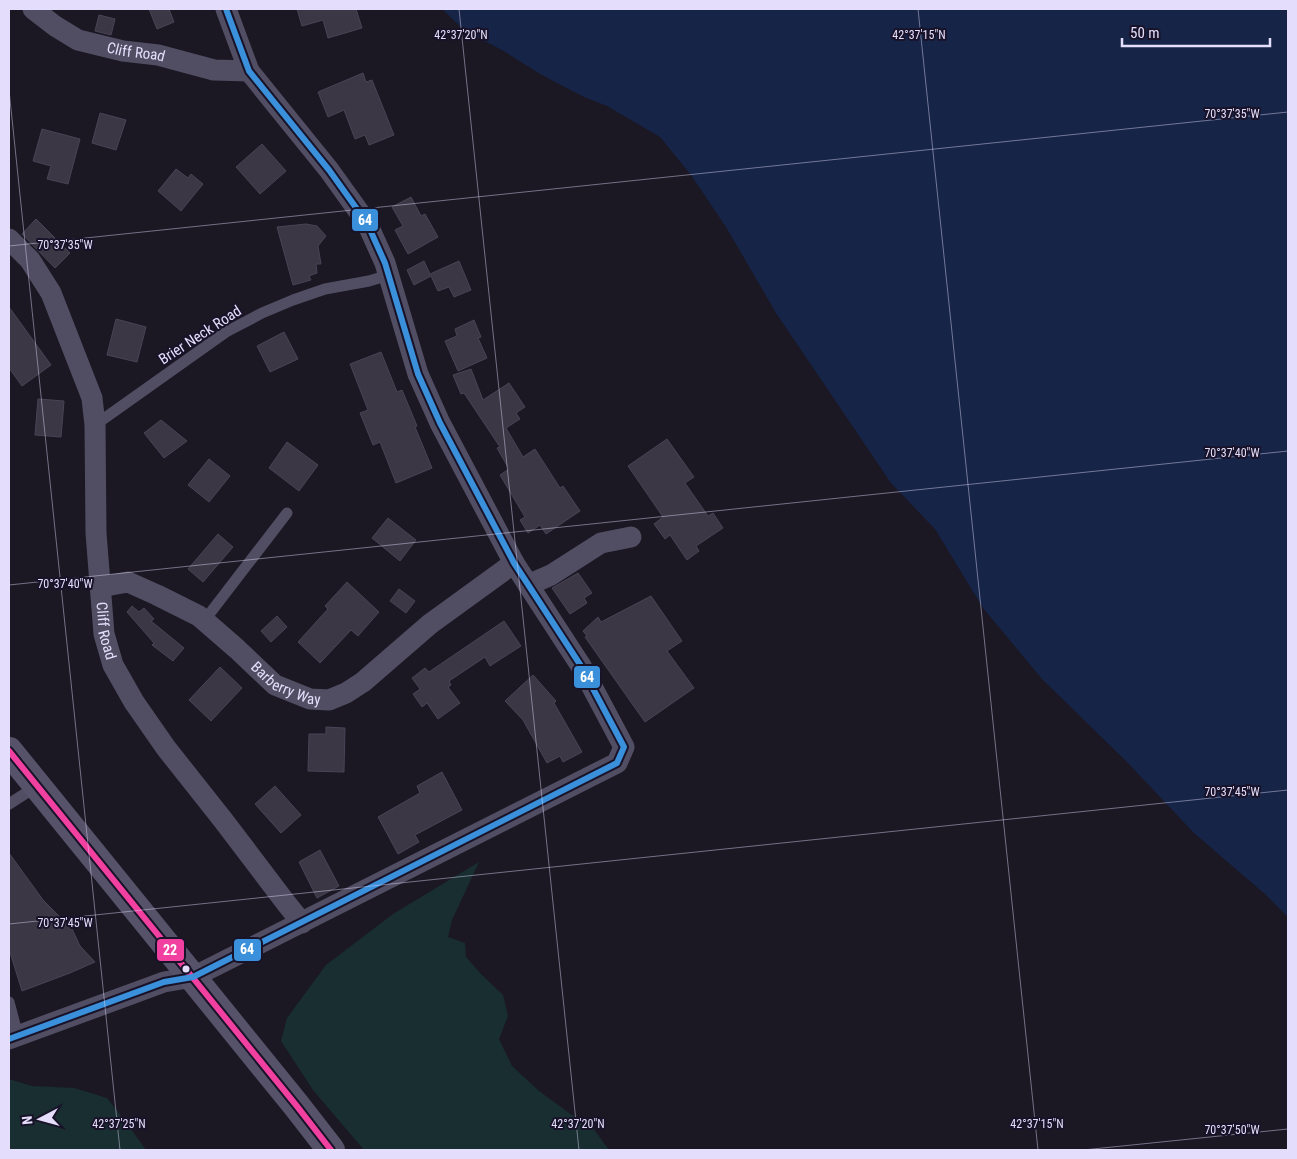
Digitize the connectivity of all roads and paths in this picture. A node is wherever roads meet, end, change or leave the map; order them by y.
1 (33, 9) edge
2 (226, 9) edge
3 (249, 71) junction
4 (9, 240) edge
5 (389, 275) junction
6 (95, 424) junction
7 (287, 513) dead end
8 (631, 537) dead end
9 (514, 563) junction
10 (528, 585) junction
11 (100, 587) junction
12 (204, 621) junction
13 (9, 751) edge
14 (37, 786) junction
15 (9, 804) edge
16 (302, 923) junction
17 (192, 977) junction
18 (9, 1002) edge
19 (14, 1038) edge
20 (330, 1150) edge

1 - 3 street, Cliff Road
2 - 3 street
3 - 5 street
4 - 6 street, Cliff Road
5 - 6 lane, Brier Neck Road
5 - 9 street
6 - 11 street, Cliff Road
7 - 12 lane
8 - 10 street
9 - 10 street
9 - 12 street, Barberry Way
10 - 16 street
11 - 12 street, Barberry Way
11 - 16 street, Cliff Road
13 - 14 main road
14 - 15 lane
14 - 17 main road
16 - 17 street
17 - 19 street
17 - 20 main road
18 - 19 lane

